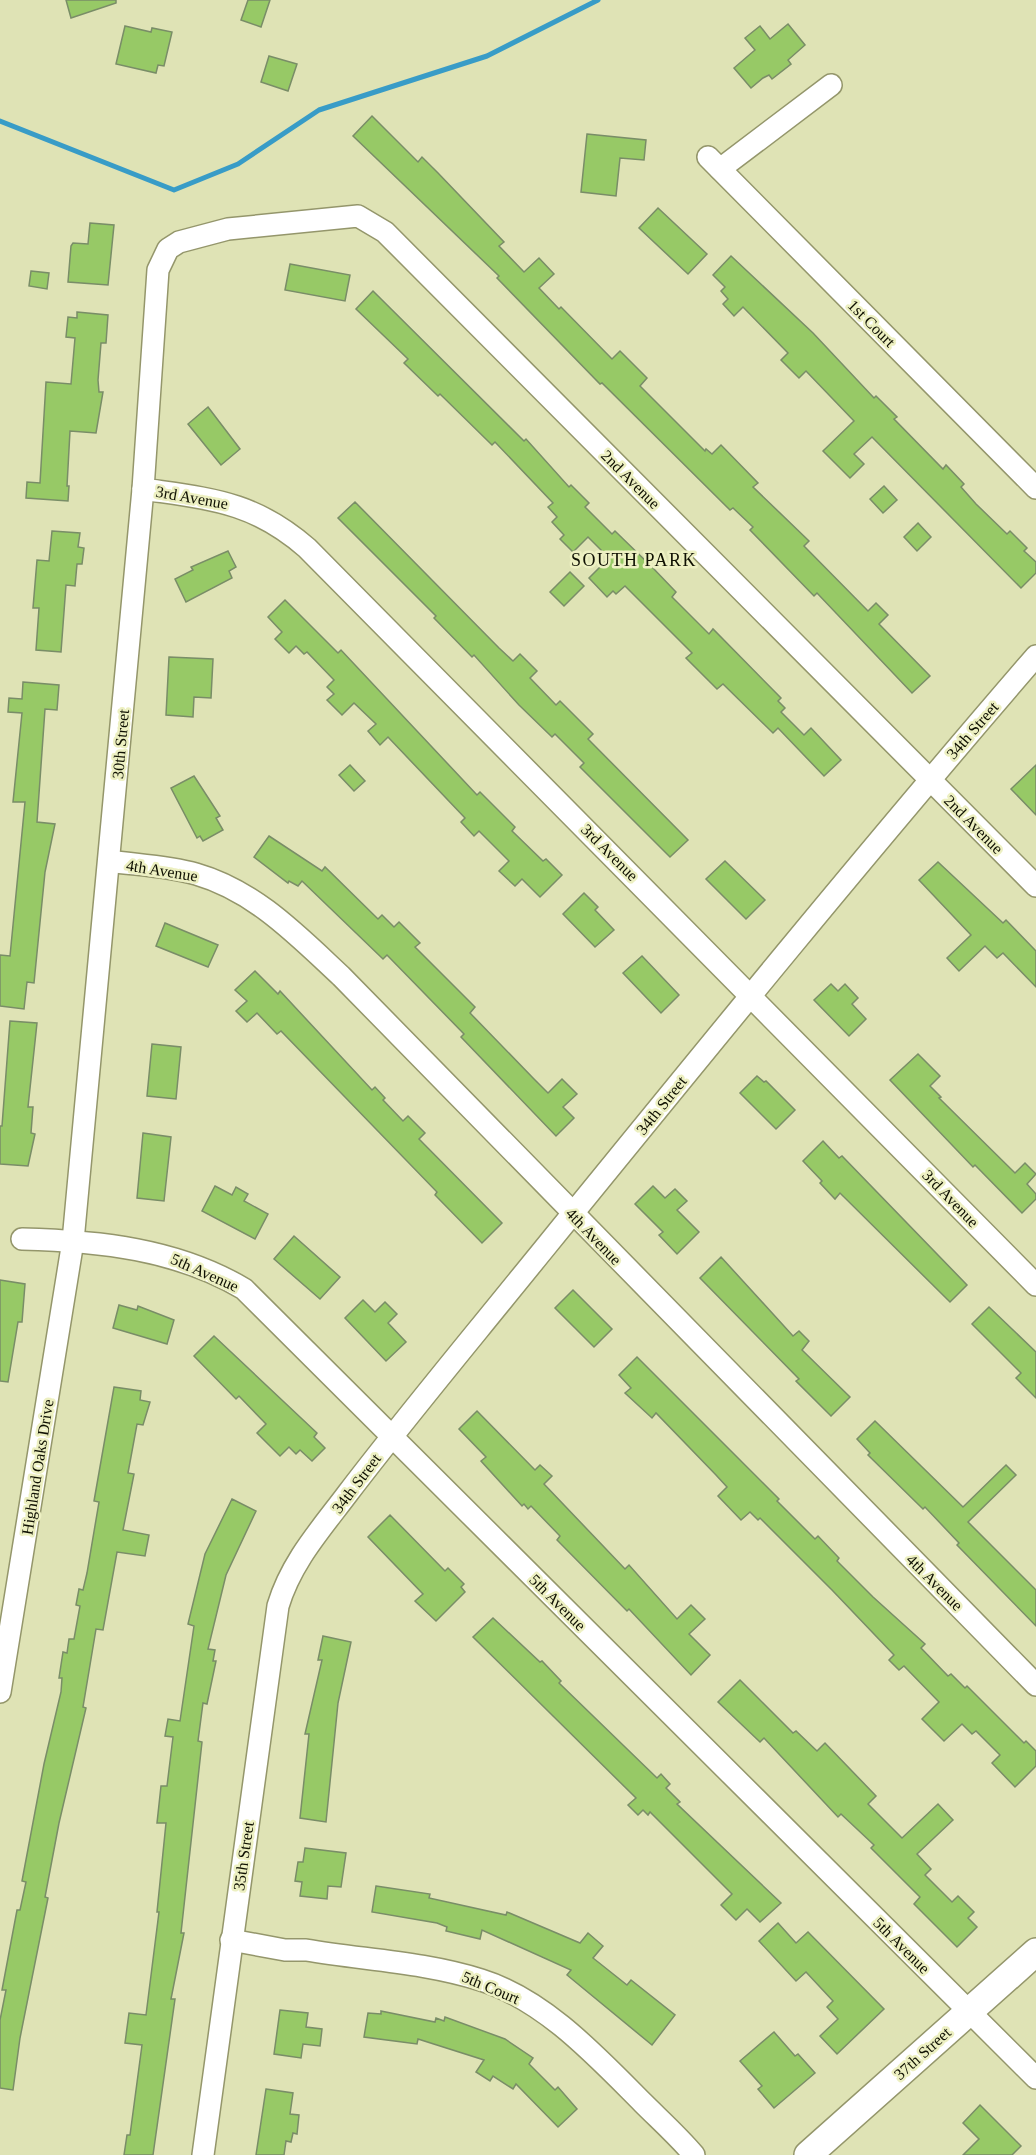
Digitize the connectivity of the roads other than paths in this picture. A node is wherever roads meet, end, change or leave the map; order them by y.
1 (831, 85) dead end
2 (168, 249) joint
3 (143, 489) junction
4 (1036, 489) edge
5 (1036, 656) edge
6 (929, 779) junction
7 (109, 861) junction
8 (1036, 886) edge
9 (751, 994) junction
10 (572, 1214) junction
11 (22, 1239) dead end
12 (73, 1240) junction
13 (1036, 1285) edge
14 (392, 1436) junction
15 (297, 1561) joint
16 (1036, 1685) edge
17 (0, 1692) edge
18 (231, 1940) junction
19 (1036, 1952) edge
20 (969, 2011) junction
21 (1036, 2078) edge
22 (203, 2155) edge
23 (694, 2155) edge
24 (808, 2155) edge

1 - 4 street, 1st Court
2 - 3 street, 30th Street
2 - 6 street, 2nd Avenue
3 - 7 street, 30th Street
3 - 9 street, 3rd Avenue
5 - 6 street, 34th Street
6 - 8 street, 2nd Avenue
6 - 9 street, 34th Street
7 - 10 street, 4th Avenue
7 - 12 street, 30th Street
9 - 10 street, 34th Street
9 - 13 street, 3rd Avenue
10 - 14 street, 34th Street
10 - 16 street, 4th Avenue
11 - 12 street, 5th Avenue
12 - 14 street, 5th Avenue
12 - 17 street, Highland Oaks Drive
14 - 15 street, 34th Street
14 - 20 street, 5th Avenue
15 - 18 street, 35th Street
18 - 22 street, 35th Street
18 - 23 street, 5th Court
19 - 20 street, 37th Street
20 - 21 street, 5th Avenue
20 - 24 street, 37th Street

